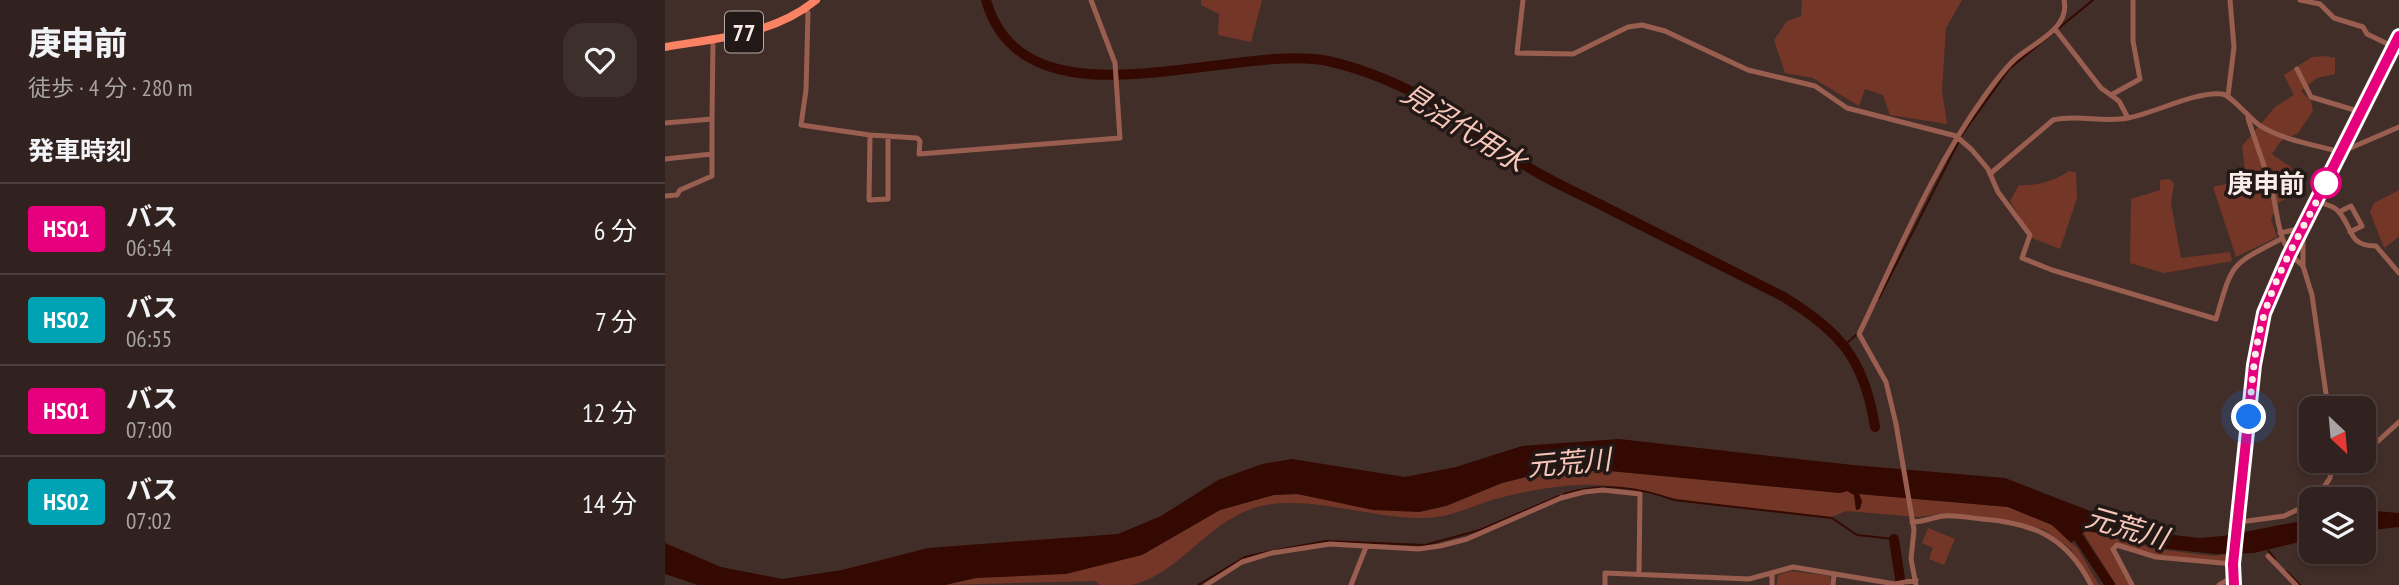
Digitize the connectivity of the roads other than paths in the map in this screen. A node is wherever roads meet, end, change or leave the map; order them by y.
1 (816, 0) edge
2 (1091, 0) edge
3 (1523, 0) edge
4 (2064, 0) edge
5 (2133, 0) edge
6 (2230, 0) edge
7 (2300, 0) edge
8 (805, 8) junction
9 (2055, 29) junction
10 (2399, 36) edge
11 (713, 38) junction
12 (665, 47) edge
13 (2393, 47) junction
14 (2297, 69) dead end
15 (2111, 96) junction
16 (2228, 96) junction
17 (2361, 112) junction
18 (2247, 116) junction
19 (2128, 118) junction
20 (712, 119) junction
21 (665, 122) edge
22 (2399, 127) edge
23 (870, 135) junction
24 (1956, 136) junction
25 (888, 137) junction
26 (2341, 152) junction
27 (712, 154) junction
28 (665, 159) edge
29 (1990, 174) junction
30 (665, 196) edge
31 (2317, 202) junction
32 (2339, 212) junction
33 (2301, 231) junction
34 (2350, 232) junction
35 (2281, 236) junction
36 (2289, 255) junction
37 (2303, 266) junction
38 (2399, 273) edge
39 (2326, 396) edge
40 (2399, 422) edge
41 (2377, 442) edge
42 (2299, 509) edge
43 (1912, 519) junction
44 (2239, 524) junction
45 (1366, 547) junction
46 (2268, 556) dead end
47 (2234, 562) junction
48 (1639, 572) junction
49 (1772, 574) junction
50 (1834, 574) junction
51 (2234, 581) edge
52 (1916, 582) edge
53 (1887, 584) edge
54 (1895, 584) edge
55 (1206, 585) edge
56 (1351, 585) edge
57 (1605, 585) edge
58 (1772, 585) edge
59 (1833, 585) edge
60 (2091, 585) edge
61 (2132, 585) edge
62 (2219, 585) edge
63 (2296, 585) edge

1 - 8 main road, 77
2 - 25 street
3 - 24 street
4 - 9 street
5 - 15 street
6 - 16 street
7 - 13 street
8 - 11 main road, 77
8 - 23 street
9 - 15 street
9 - 24 street
10 - 13 main road
11 - 12 main road, 77
11 - 20 street
13 - 17 main road
14 - 17 street
15 - 19 street
16 - 18 street
16 - 19 street
17 - 26 main road
18 - 26 street
18 - 35 street
19 - 29 street
20 - 21 street
20 - 27 street
22 - 26 street
23 - 25 street
23 - 25 street
24 - 29 street
24 - 43 street
26 - 31 main road
27 - 28 street
27 - 30 street
29 - 35 street
31 - 32 street
31 - 33 main road
32 - 34 street
32 - 34 street
33 - 35 street
33 - 36 main road
33 - 37 street
34 - 38 street
35 - 36 street
36 - 37 street
36 - 44 main road
37 - 39 street
40 - 41 street
42 - 44 street
43 - 52 street
43 - 60 street
44 - 47 main road
45 - 48 street
45 - 55 street
45 - 56 street
46 - 63 street
47 - 51 main road
47 - 61 street
48 - 49 street
48 - 57 street
49 - 50 street
49 - 58 street
50 - 53 street
50 - 59 street
51 - 62 street
52 - 54 street
53 - 54 street

